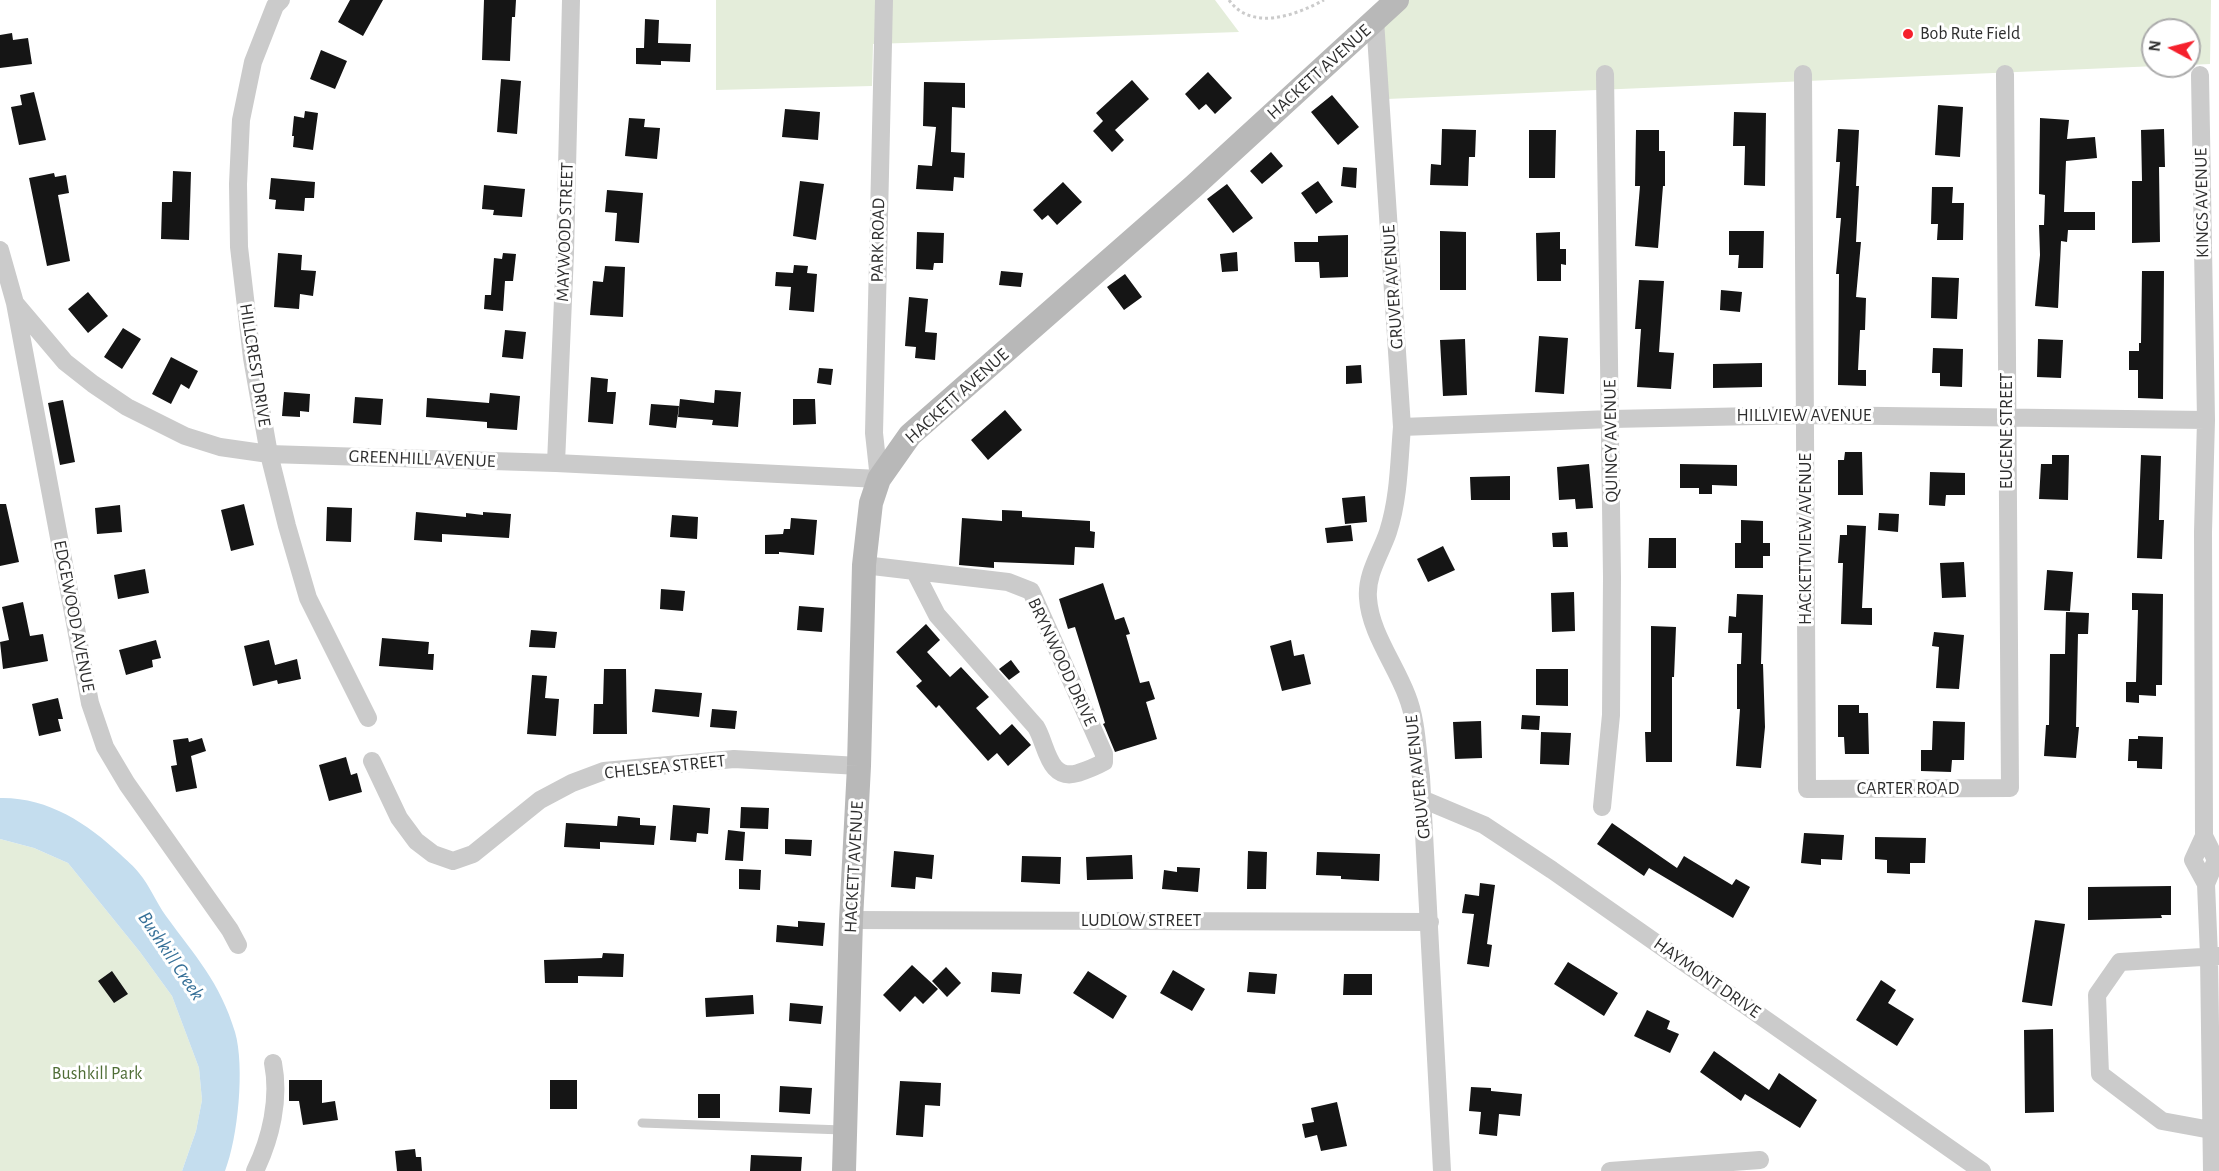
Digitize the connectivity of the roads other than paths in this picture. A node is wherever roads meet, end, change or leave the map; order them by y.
1 (281, 0) edge
2 (571, 0) edge
3 (884, 0) edge
4 (1397, 0) edge
5 (1375, 15) junction
6 (1605, 74) dead end
7 (1803, 74) dead end
8 (2005, 74) dead end
9 (2200, 78) edge
10 (0, 250) edge
11 (15, 303) junction
12 (1806, 415) junction
13 (2007, 417) junction
14 (1611, 419) junction
15 (2206, 420) junction
16 (1402, 427) junction
17 (269, 454) junction
18 (556, 463) junction
19 (879, 479) junction
20 (864, 565) junction
21 (915, 572) junction
22 (368, 718) dead end
23 (372, 761) dead end
24 (859, 766) junction
25 (2010, 788) joint
26 (1807, 789) joint
27 (1422, 799) junction
28 (1602, 807) dead end
29 (851, 920) junction
30 (1430, 922) junction
31 (238, 945) dead end
32 (2214, 956) edge
33 (273, 1063) dead end
34 (642, 1123) dead end
35 (845, 1130) junction
36 (2211, 1130) junction
37 (1760, 1160) dead end
38 (255, 1171) edge
39 (844, 1171) edge
40 (1442, 1171) edge
41 (1610, 1171) edge
42 (1982, 1171) edge
43 (2212, 1171) edge

1 - 17 street, HILLCREST DRIVE
2 - 18 street, MAYWOOD STREET
3 - 19 street, PARK ROAD
4 - 5 main road, HACKETT AVENUE
5 - 16 street, GRUVER AVENUE
5 - 19 main road, HACKETT AVENUE
6 - 14 street, QUINCY AVENUE
7 - 12 street, HACKETTVIEW AVENUE
8 - 13 street, EUGENE STREET
9 - 15 street, KINGS AVENUE
10 - 11 street, EDGEWOOD AVENUE
11 - 17 street, GREENHILL AVENUE
11 - 31 street, EDGEWOOD AVENUE
12 - 13 street, HILLVIEW AVENUE
12 - 14 street, HILLVIEW AVENUE
12 - 26 street, HACKETTVIEW AVENUE
13 - 15 street, HILLVIEW AVENUE
13 - 25 street, EUGENE STREET
14 - 16 street, HILLVIEW AVENUE
14 - 28 street, QUINCY AVENUE
15 - 32 street, KINGS AVENUE
16 - 27 street, GRUVER AVENUE
17 - 18 street, GREENHILL AVENUE
17 - 22 street, HILLCREST DRIVE
18 - 19 street, GREENHILL AVENUE
19 - 20 main road, HACKETT AVENUE
20 - 21 street, BRYNWOOD DRIVE
20 - 24 main road, HACKETT AVENUE
21 - 21 street, BRYNWOOD DRIVE
23 - 24 street, CHELSEA STREET
24 - 29 main road, HACKETT AVENUE
25 - 26 street, CARTER ROAD
27 - 30 street, GRUVER AVENUE
27 - 42 street, HAYMONT DRIVE
29 - 30 street, LUDLOW STREET
29 - 35 main road, HACKETT AVENUE
30 - 40 street, GRUVER AVENUE
32 - 36 street, KINGS AVENUE
32 - 36 street
33 - 38 street
34 - 35 lane
35 - 39 main road, HACKETT AVENUE
36 - 43 street, KINGS AVENUE
37 - 41 street

